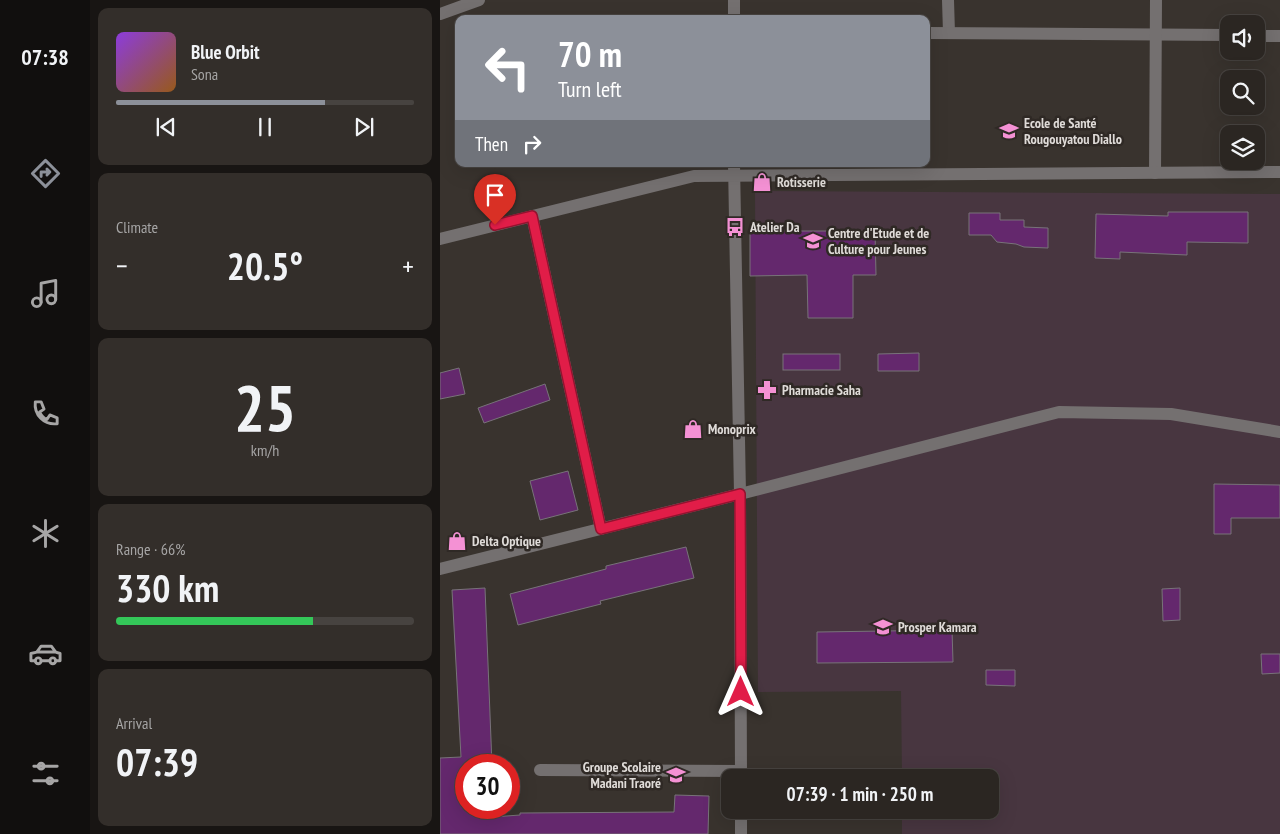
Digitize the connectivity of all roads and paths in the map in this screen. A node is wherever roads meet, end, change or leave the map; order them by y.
1 (449, 0) edge
2 (479, 0) edge
3 (734, 0) edge
4 (948, 0) edge
5 (1156, 0) edge
6 (440, 14) edge
7 (734, 15) edge
8 (930, 33) edge
9 (949, 33) junction
10 (1156, 35) junction
11 (1220, 35) edge
12 (1265, 36) edge
13 (1280, 36) edge
14 (734, 170) edge
15 (1280, 172) edge
16 (1155, 173) junction
17 (532, 216) junction
18 (440, 239) edge
19 (1280, 432) edge
20 (740, 494) junction
21 (601, 529) junction
22 (440, 569) edge
23 (741, 769) edge
24 (540, 770) dead end
25 (721, 774) edge
26 (741, 819) edge
27 (740, 834) edge

1 - 6 street
2 - 6 street
3 - 7 street
4 - 9 street
5 - 10 street
8 - 9 street
9 - 10 street
10 - 11 street
10 - 16 street
12 - 13 street
14 - 16 street
14 - 17 street
14 - 20 street
15 - 16 street
17 - 18 street
17 - 21 street
19 - 20 street
20 - 21 street
20 - 23 street
21 - 22 street
24 - 25 street
26 - 27 street

